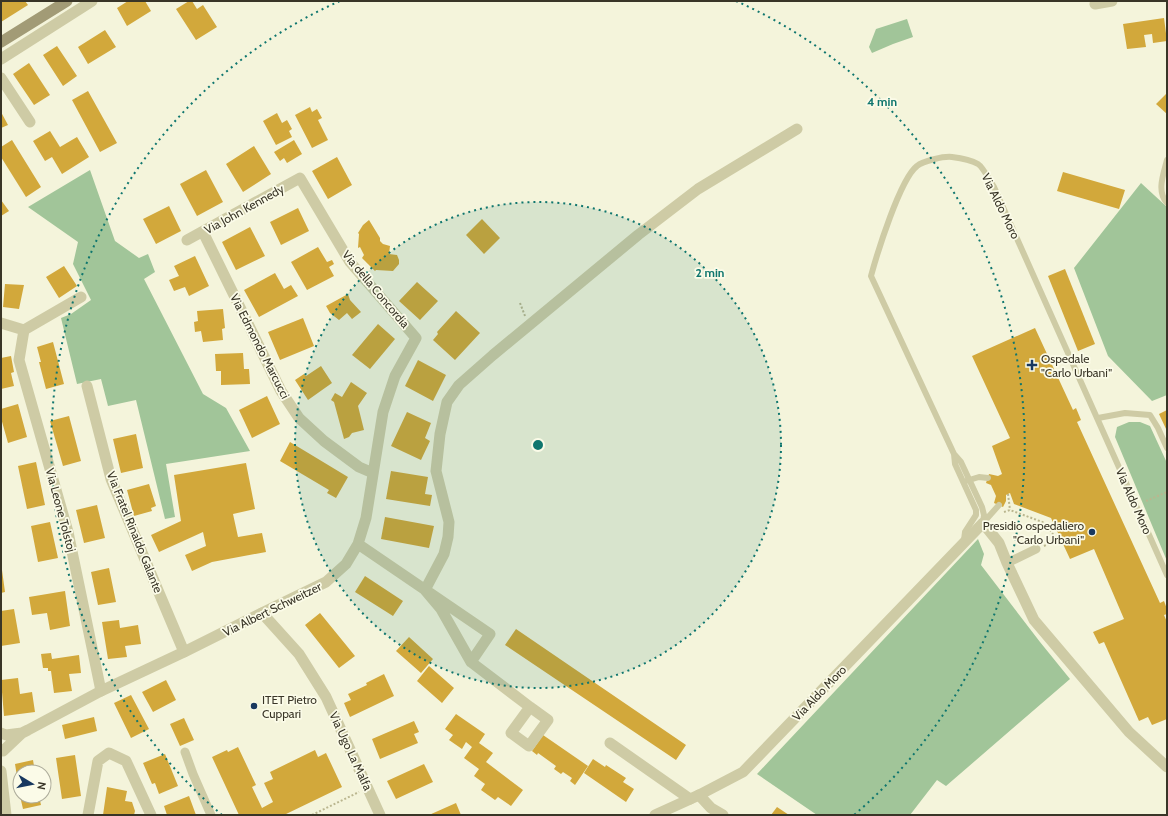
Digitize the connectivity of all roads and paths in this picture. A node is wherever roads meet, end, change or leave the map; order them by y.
1 (67, 1) edge
2 (92, 1) edge
3 (1112, 1) edge
4 (1095, 4) dead end
5 (55, 5) edge
6 (62, 20) junction
7 (1, 42) edge
8 (1, 59) edge
9 (1, 78) edge
10 (30, 122) dead end
11 (797, 128) dead end
12 (1167, 160) edge
13 (300, 178) joint
14 (1167, 203) edge
15 (203, 232) junction
16 (187, 240) dead end
17 (81, 297) dead end
18 (1, 323) edge
19 (24, 330) junction
20 (416, 338) joint
21 (88, 386) dead end
22 (1098, 418) junction
23 (1167, 448) edge
24 (373, 473) junction
25 (988, 478) dead end
26 (966, 481) junction
27 (1167, 492) edge
28 (1008, 494) dead end
29 (1146, 501) dead end
30 (999, 505) dead end
31 (1010, 510) junction
32 (994, 511) junction
33 (983, 524) junction
34 (1061, 538) dead end
35 (1057, 540) junction
36 (1053, 542) dead end
37 (358, 544) junction
38 (963, 544) junction
39 (1036, 549) dead end
40 (1007, 563) junction
41 (1167, 575) edge
42 (425, 590) junction
43 (262, 613) junction
44 (184, 652) junction
45 (471, 662) junction
46 (102, 691) junction
47 (530, 707) dead end
48 (22, 733) junction
49 (1, 734) edge
50 (610, 743) dead end
51 (184, 752) dead end
52 (2, 755) edge
53 (1167, 767) edge
54 (1, 771) edge
55 (368, 788) junction
56 (695, 797) junction
57 (6, 815) edge
58 (88, 815) edge
59 (151, 815) edge
60 (211, 815) edge
61 (312, 815) edge
62 (380, 815) edge
63 (655, 815) edge
64 (723, 815) edge

1 - 5 main road
2 - 6 street
3 - 4 street
5 - 6 street
5 - 7 main road
6 - 8 street
9 - 10 street
11 - 42 street
12 - 14 lane
13 - 15 street, Via John Kennedy
13 - 20 street, Via della Concordia
15 - 16 street, Via John Kennedy
15 - 24 street, Via Edmondo Marcucci
17 - 19 street
18 - 19 street
19 - 46 street, Via Leone Tolstoj
20 - 24 street, Via Albert Schweitzer
21 - 44 street, Via Fratel Rinaldo Galante
22 - 23 lane
22 - 26 lane, Via Aldo Moro
22 - 41 lane, Via Aldo Moro
24 - 37 street, Via Albert Schweitzer
25 - 26 lane
26 - 33 lane, Via Aldo Moro
26 - 38 lane, Via Aldo Moro
27 - 29 path
28 - 31 path
30 - 32 lane
31 - 32 path
31 - 35 path
32 - 33 lane
33 - 38 street, Via Aldo Moro
33 - 40 street
34 - 35 path
35 - 36 path
37 - 42 street
37 - 43 street, Via Albert Schweitzer
38 - 56 street, Via Aldo Moro
39 - 40 street
40 - 53 street
42 - 45 street
42 - 45 street
43 - 44 street, Via Albert Schweitzer
43 - 55 street, Via Ugo La Malfa
44 - 46 street, Via Albert Schweitzer
45 - 47 street
46 - 48 street, Via Albert Schweitzer
48 - 49 street, Via Albert Schweitzer
48 - 52 street, Via Albert Schweitzer
49 - 52 street
50 - 56 street
51 - 60 street
54 - 57 street
55 - 61 path
55 - 62 street, Via Ugo La Malfa
56 - 63 street, Via Aldo Moro
56 - 64 street
58 - 59 street

